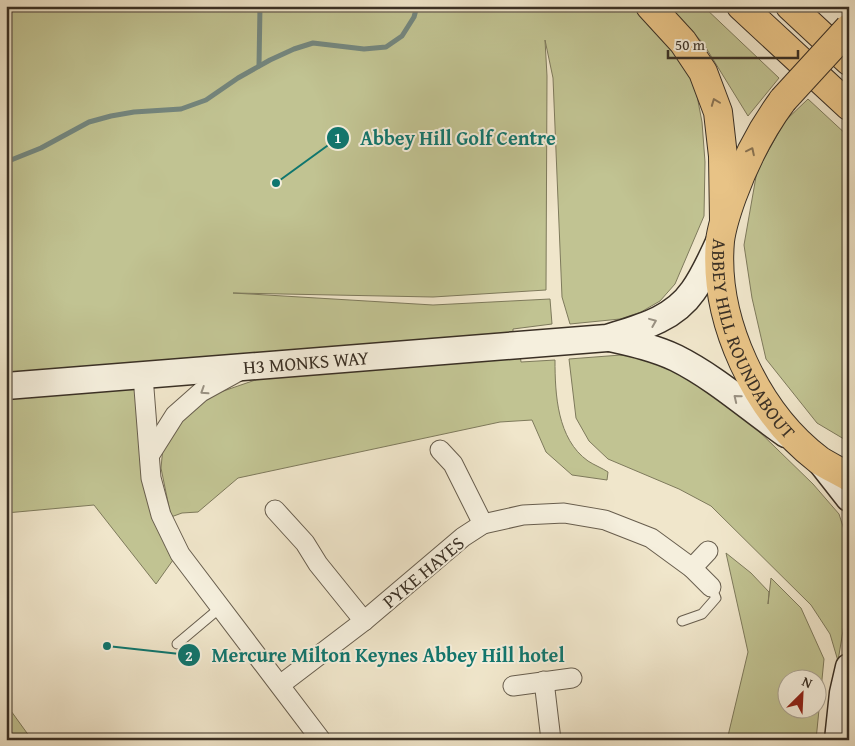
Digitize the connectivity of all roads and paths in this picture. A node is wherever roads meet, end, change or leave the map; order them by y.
1 (650, 6) edge
2 (741, 6) edge
3 (790, 6) edge
4 (849, 28) edge
5 (849, 61) edge
6 (849, 106) edge
7 (722, 230) junction
8 (598, 338) junction
9 (246, 367) junction
10 (143, 376) junction
11 (6, 386) edge
12 (440, 450) dead end
13 (150, 453) junction
14 (812, 454) junction
15 (849, 477) edge
16 (849, 498) edge
17 (274, 510) dead end
18 (483, 524) junction
19 (708, 551) dead end
20 (692, 568) junction
21 (711, 587) joint
22 (221, 607) junction
23 (364, 621) junction
24 (682, 621) dead end
25 (177, 644) dead end
26 (849, 667) edge
27 (572, 678) dead end
28 (544, 681) junction
29 (280, 685) junction
30 (513, 686) dead end
31 (321, 740) edge
32 (551, 740) edge
33 (838, 740) edge

7 -> 1 main road
2 - 6 main road
3 - 5 main road
7 -> 4 main road, ABBEY HILL ROUNDABOUT, bridge
8 -> 7 street, H3 MONKS WAY
7 - 14 main road, ABBEY HILL ROUNDABOUT
8 - 9 street, H3 MONKS WAY
14 -> 8 street, H3 MONKS WAY
9 - 10 street, H3 MONKS WAY
9 -> 13 street
10 - 11 street, H3 MONKS WAY
10 - 13 street
12 - 18 street, PYKE HAYES
13 - 22 street
14 - 15 main road, ABBEY HILL ROUNDABOUT
14 - 16 street, H3 MONKS WAY
17 - 23 street, PYKE HAYES
18 - 20 street, PYKE HAYES
18 - 23 street, PYKE HAYES
19 - 20 street
20 - 21 street, PYKE HAYES
21 - 24 lane
22 - 25 lane
22 - 29 street
23 - 29 street, PYKE HAYES
26 - 33 street
27 - 28 street
28 - 30 street
28 - 32 street
29 - 31 street

